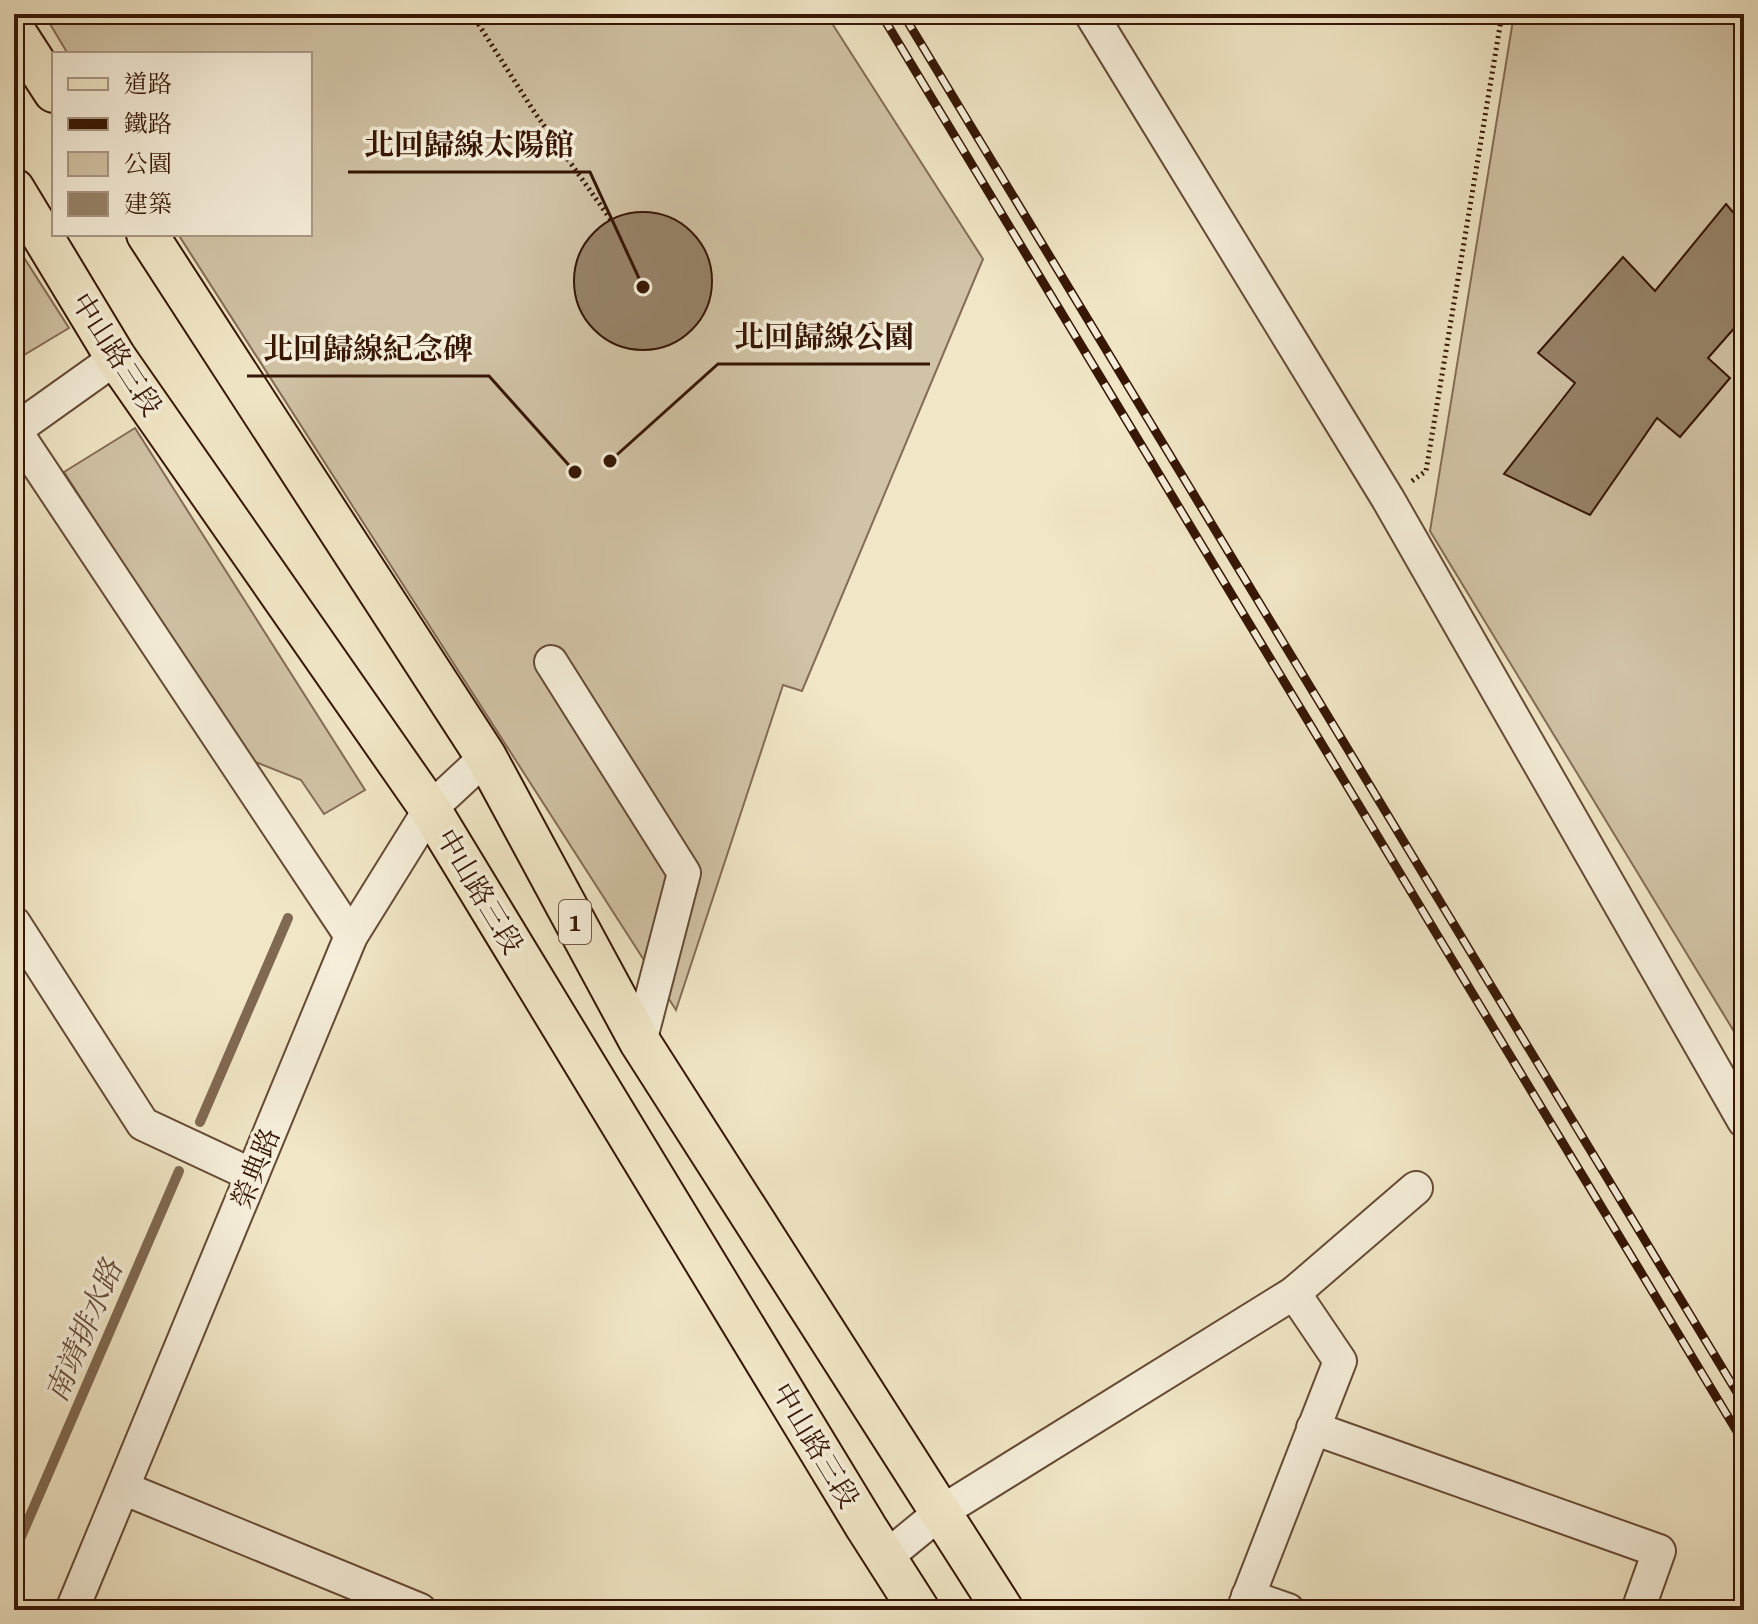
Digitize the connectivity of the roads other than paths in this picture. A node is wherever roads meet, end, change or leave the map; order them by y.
1 (1091, 14) edge
2 (14, 30) edge
3 (52, 89) edge
4 (14, 189) edge
5 (148, 236) edge
6 (116, 358) junction
7 (14, 429) edge
8 (551, 662) dead end
9 (486, 757) junction
10 (430, 809) junction
11 (14, 923) edge
12 (351, 936) junction
13 (640, 1042) junction
14 (1744, 1121) edge
15 (252, 1175) junction
16 (1416, 1188) dead end
17 (1294, 1293) junction
18 (1313, 1428) junction
19 (123, 1488) junction
20 (941, 1512) junction
21 (885, 1558) junction
22 (1245, 1603) edge
23 (72, 1610) edge
24 (420, 1610) edge
25 (919, 1610) edge
26 (1003, 1610) edge
27 (1288, 1610) edge
28 (1638, 1610) edge

1 - 14 street
2 - 3 main road
4 - 6 main road, 中山路三段 / 1
5 - 9 main road, 1
6 - 7 street
6 - 10 main road, 中山路三段 / 1
7 - 12 street
8 - 13 street
9 - 10 street, 榮典路
9 - 13 main road, 1
10 - 12 street, 榮典路
10 - 21 main road, 中山路三段 / 1
11 - 15 street
12 - 15 street, 榮典路
13 - 20 main road, 1
15 - 19 street, 榮典路
16 - 17 street
17 - 18 street
17 - 20 street
18 - 22 street
18 - 28 street
19 - 23 street, 榮典路
19 - 24 street
20 - 21 street
20 - 26 main road, 1
21 - 25 main road, 中山路三段 / 1
22 - 27 street

